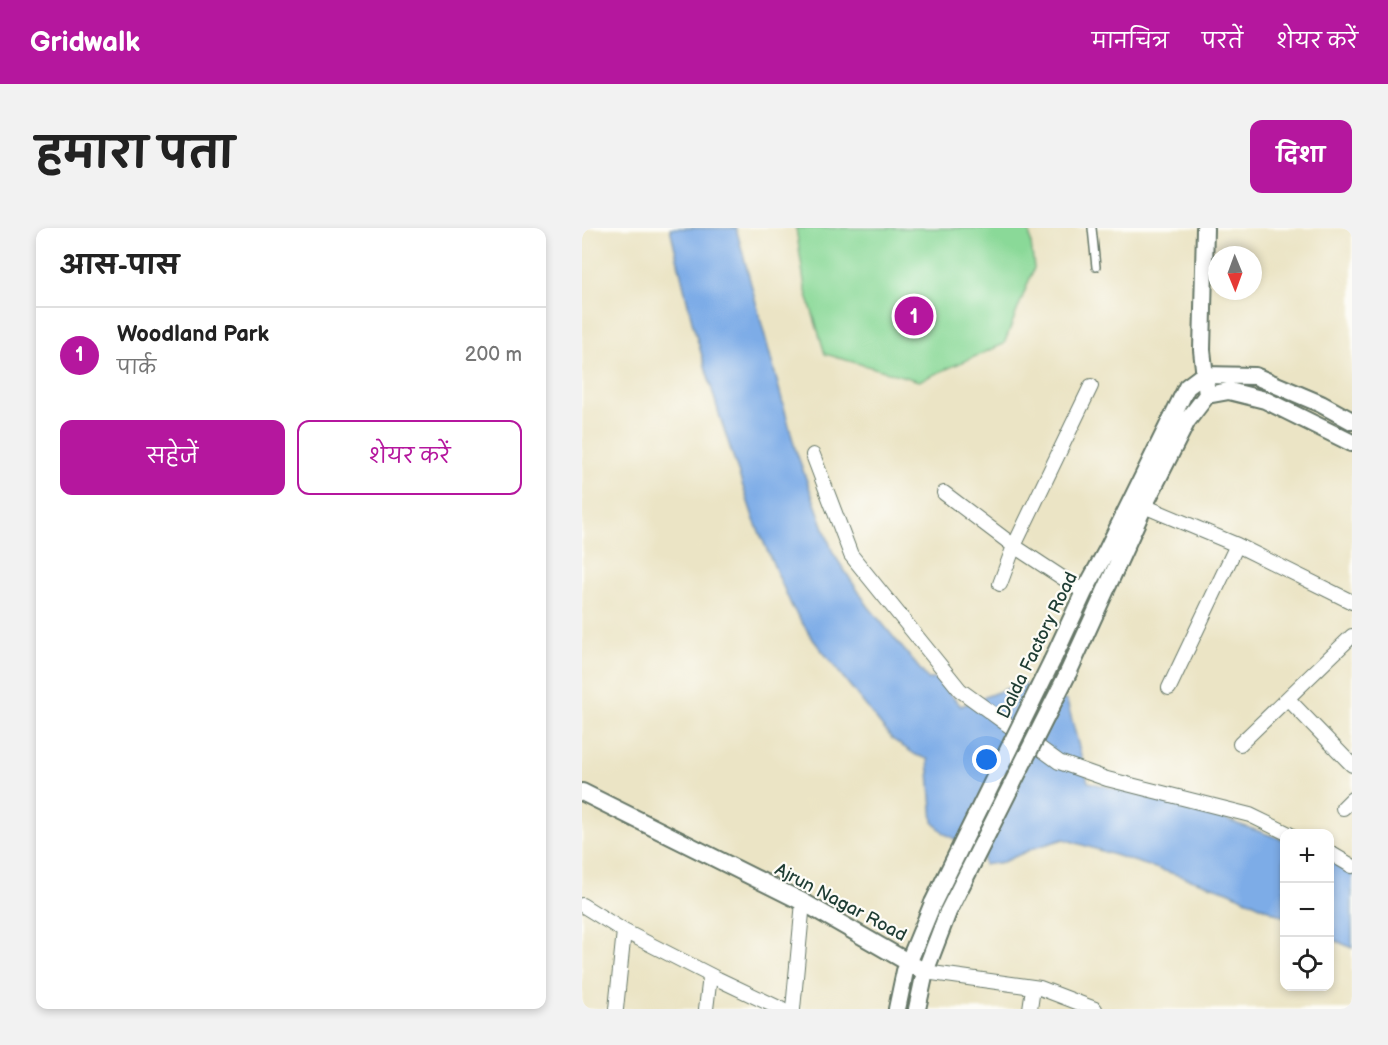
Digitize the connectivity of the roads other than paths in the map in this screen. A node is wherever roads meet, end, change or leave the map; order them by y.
1 (1092, 228) edge
2 (1205, 228) edge
3 (1096, 267) dead end
4 (1203, 375) junction
5 (1091, 386) dead end
6 (1207, 395) junction
7 (1352, 421) edge
8 (1352, 443) edge
9 (813, 455) dead end
10 (944, 493) dead end
11 (1144, 506) junction
12 (1237, 544) junction
13 (1014, 546) junction
14 (1000, 584) dead end
15 (1084, 592) junction
16 (1352, 602) edge
17 (1352, 636) edge
18 (1169, 688) dead end
19 (1288, 699) junction
20 (1240, 744) dead end
21 (1352, 765) edge
22 (582, 792) edge
23 (1280, 830) edge
24 (1334, 856) edge
25 (1352, 866) edge
26 (802, 902) junction
27 (582, 905) edge
28 (624, 931) junction
29 (909, 961) junction
30 (926, 972) junction
31 (710, 976) junction
32 (1033, 988) junction
33 (616, 1009) edge
34 (706, 1009) edge
35 (781, 1009) edge
36 (793, 1009) edge
37 (897, 1009) edge
38 (917, 1009) edge
39 (1030, 1009) edge
40 (1095, 1009) edge

1 - 3 lane
2 - 4 street
4 - 6 street
4 - 7 street
4 - 15 street, Dalda Factory Road
5 - 13 street
6 - 8 street
6 - 11 street, Dalda Factory Road
9 - 23 street
10 - 13 street
11 - 12 street
11 - 30 street, Dalda Factory Road, bridge
12 - 16 street
12 - 18 street
13 - 14 street
13 - 15 street
15 - 29 street, Dalda Factory Road, bridge
17 - 19 street
19 - 20 street
19 - 21 street
22 - 26 street, Ajrun Nagar Road
24 - 25 street
26 - 29 street, Ajrun Nagar Road
26 - 36 street
27 - 28 street
28 - 31 street
28 - 33 street
29 - 30 street, Ajrun Nagar Road
29 - 37 street, Dalda Factory Road
30 - 32 street, Ajrun Nagar Road
30 - 38 street, Dalda Factory Road
31 - 34 street
31 - 35 street
32 - 39 street
32 - 40 street, Ajrun Nagar Road

